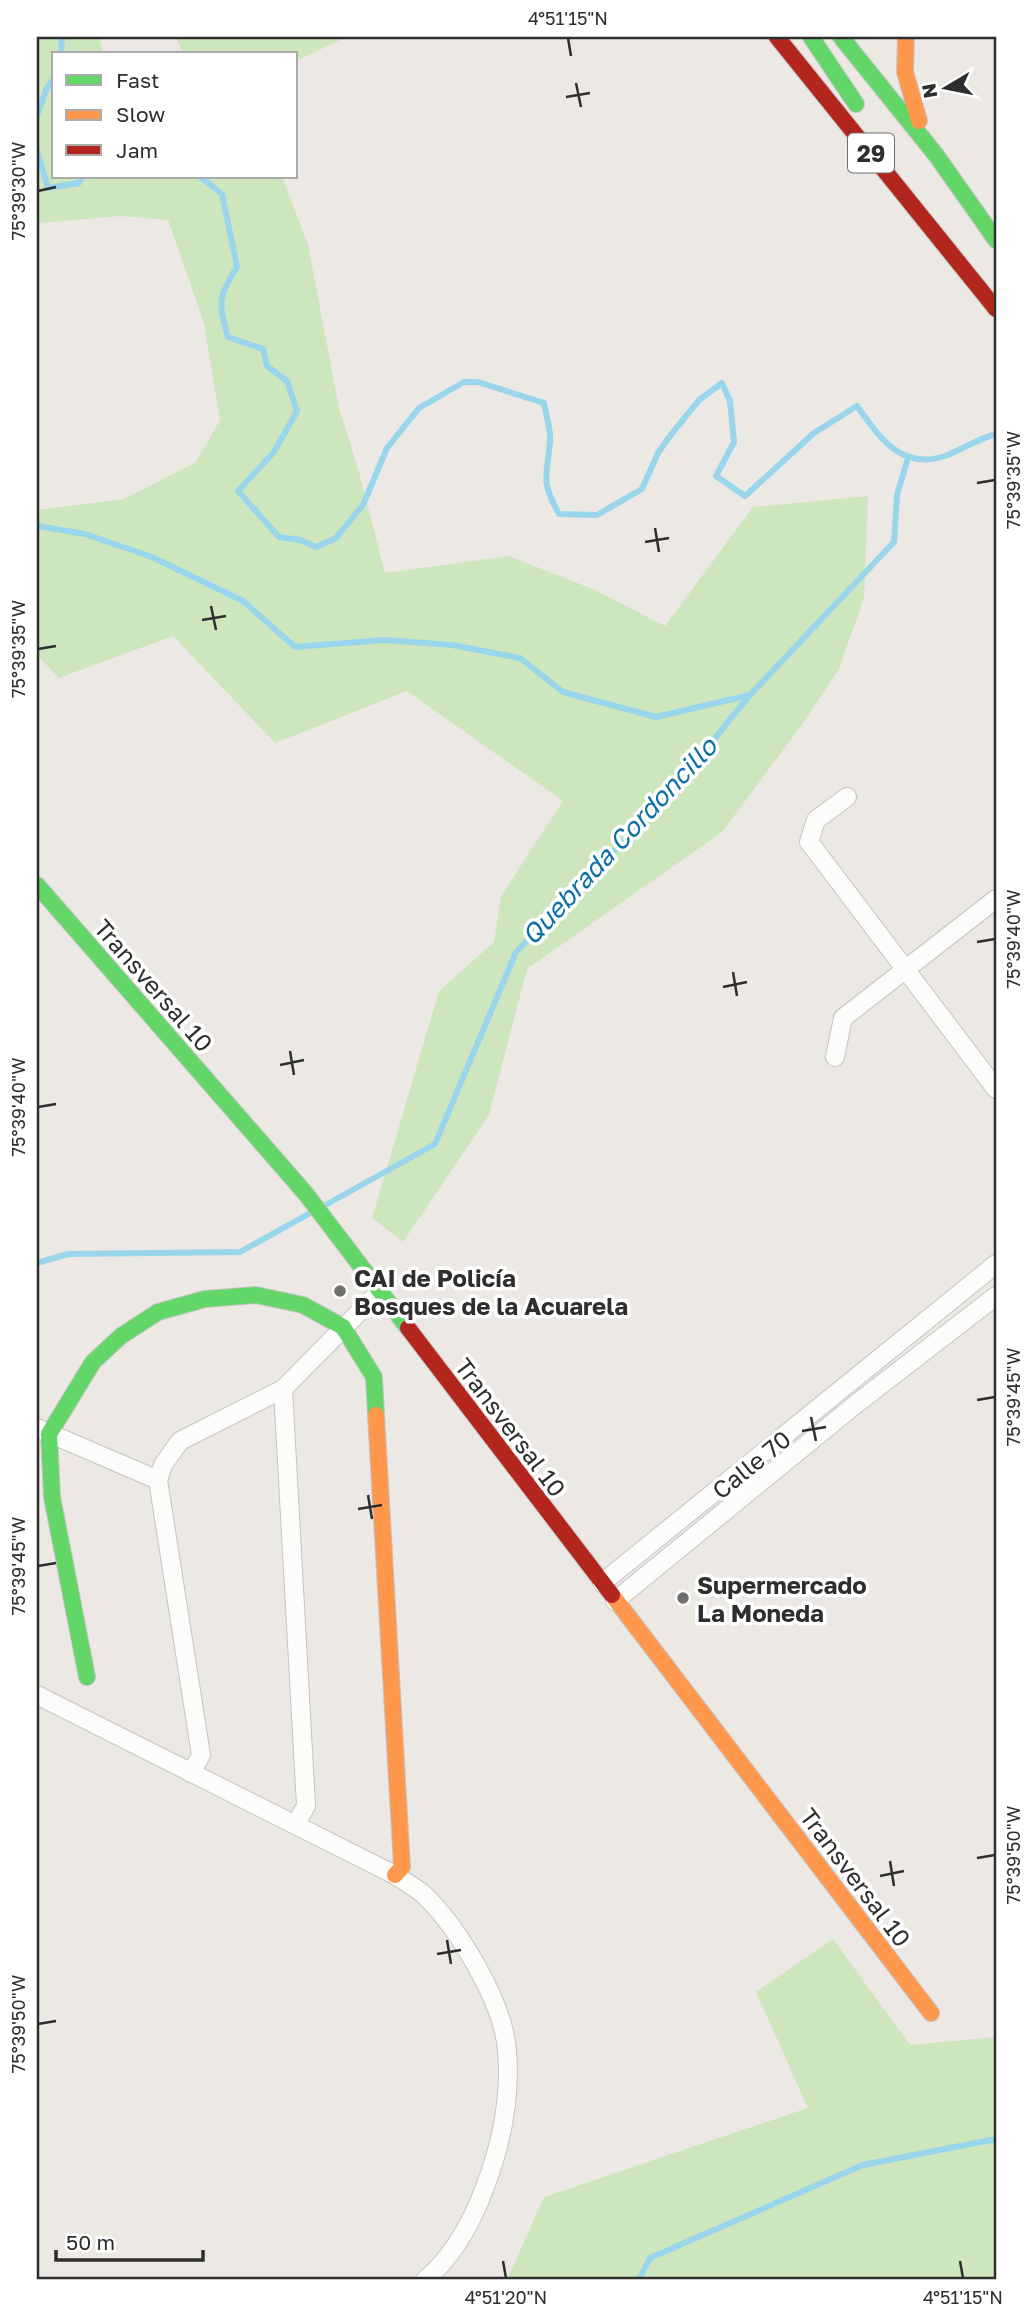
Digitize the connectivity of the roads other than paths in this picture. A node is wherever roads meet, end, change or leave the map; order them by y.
1 (777, 37) edge
2 (811, 37) edge
3 (841, 37) edge
4 (906, 37) edge
5 (936, 155) junction
6 (996, 240) edge
7 (966, 269) junction
8 (996, 309) edge
9 (848, 797) dead end
10 (37, 885) edge
11 (996, 899) edge
12 (905, 970) junction
13 (835, 1057) dead end
14 (996, 1089) edge
15 (996, 1264) edge
16 (379, 1292) junction
17 (996, 1296) edge
18 (343, 1327) junction
19 (283, 1389) junction
20 (43, 1431) edge
21 (158, 1480) junction
22 (602, 1583) junction
23 (615, 1601) junction
24 (87, 1677) dead end
25 (37, 1695) edge
26 (191, 1773) junction
27 (295, 1825) junction
28 (395, 1875) junction
29 (931, 2012) dead end
30 (425, 2280) edge

1 - 7 main road, 29
2 - 7 main road, 29
3 - 5 main road, 29
4 - 5 main road
5 - 6 main road, 29
7 - 8 main road, 29
9 - 12 street
10 - 16 main road, Transversal 10
11 - 12 street
12 - 13 street
12 - 14 street
15 - 22 street, Calle 70
16 - 18 street
16 - 22 main road, Transversal 10
17 - 23 street, Calle 70
18 - 19 street
18 - 20 main road
18 - 28 main road
19 - 21 street
19 - 27 street
20 - 21 street
20 - 24 main road
21 - 26 street
22 - 23 main road, Transversal 10
23 - 29 main road, Transversal 10
25 - 26 street
26 - 27 street
27 - 28 street
28 - 30 street

